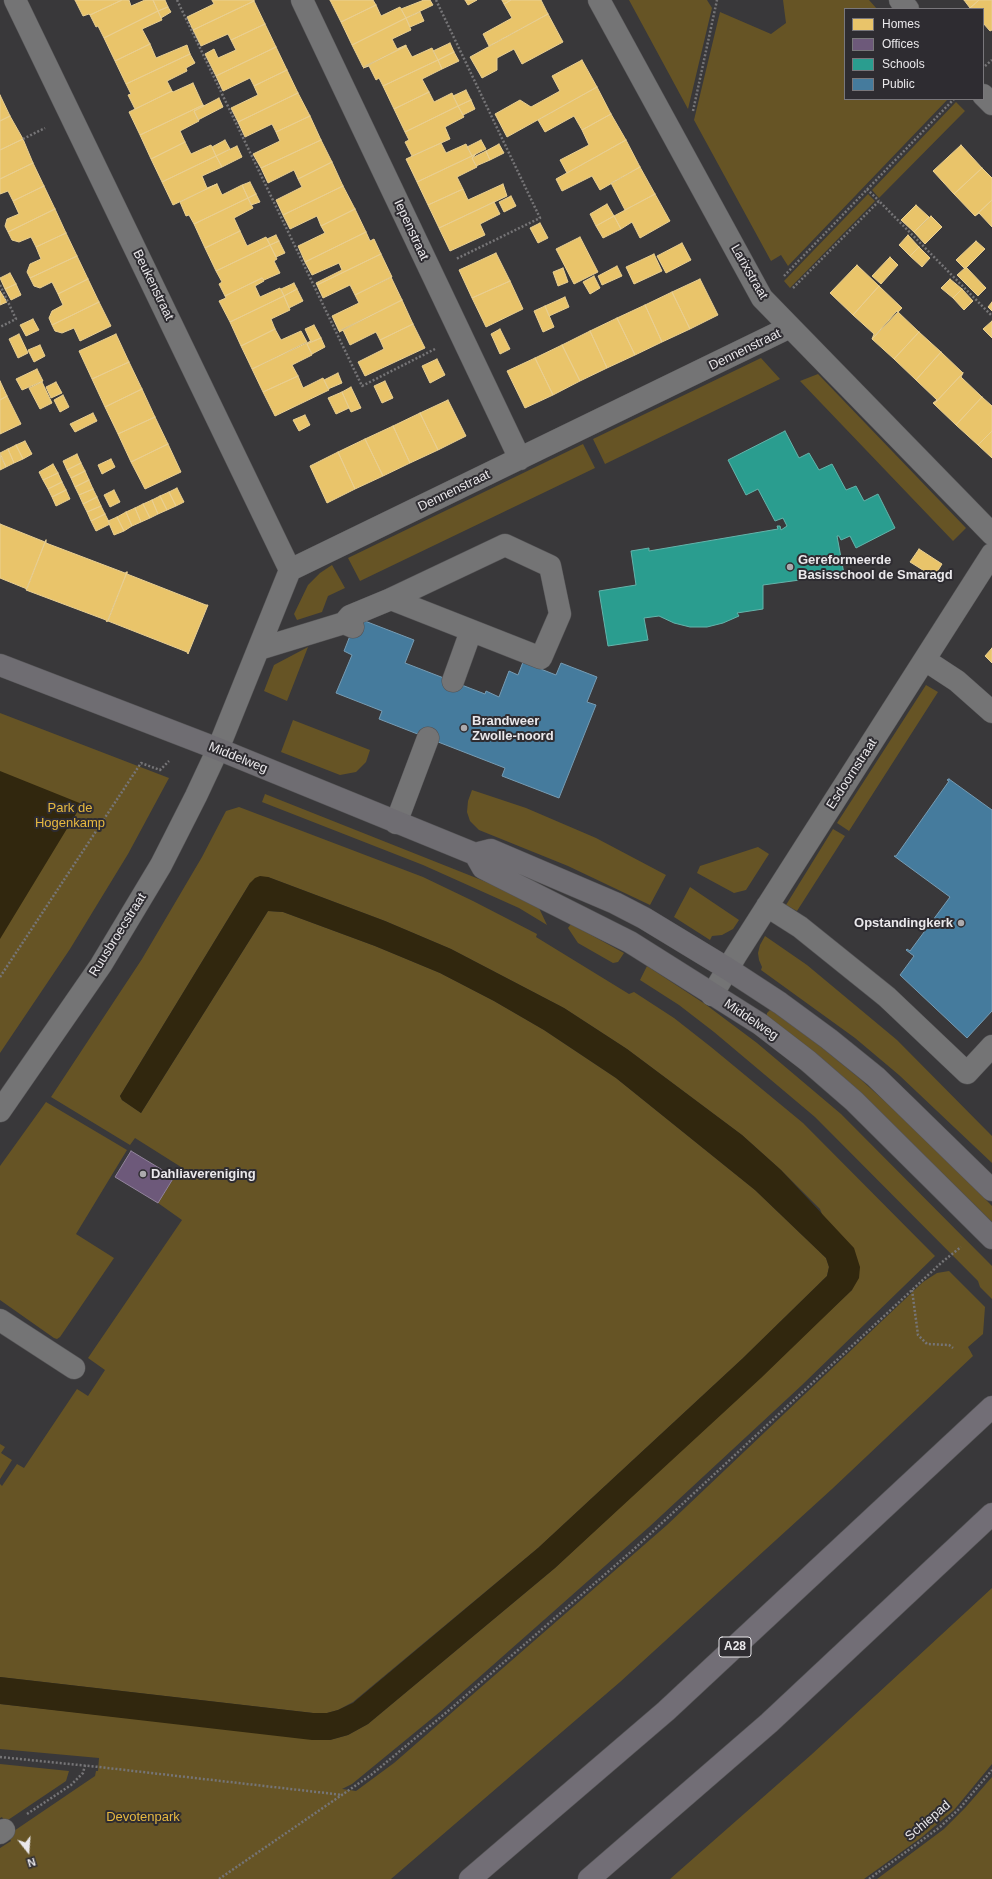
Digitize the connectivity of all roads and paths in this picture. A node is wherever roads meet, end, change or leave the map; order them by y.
1 (15, 0) edge
2 (176, 0) edge
3 (302, 0) edge
4 (436, 0) edge
5 (599, 0) edge
6 (717, 0) edge
7 (900, 0) edge
8 (907, 8) edge
9 (992, 60) edge
10 (984, 68) edge
11 (984, 96) edge
12 (953, 100) edge
13 (992, 104) edge
14 (684, 155) junction
15 (867, 189) junction
16 (879, 201) junction
17 (430, 272) junction
18 (0, 285) edge
19 (770, 291) junction
20 (992, 316) edge
21 (0, 327) edge
22 (790, 327) junction
23 (460, 336) junction
24 (520, 459) junction
25 (992, 534) edge
26 (992, 554) edge
27 (290, 570) junction
28 (391, 599) junction
29 (471, 631) junction
30 (259, 649) junction
31 (925, 660) junction
32 (0, 665) edge
33 (453, 681) dead end
34 (992, 712) edge
35 (180, 735) junction
36 (428, 738) dead end
37 (218, 749) junction
38 (396, 823) junction
39 (475, 854) junction
40 (767, 906) junction
41 (728, 969) junction
42 (0, 977) edge
43 (712, 995) junction
44 (992, 1046) edge
45 (0, 1111) edge
46 (992, 1190) edge
47 (992, 1238) edge
48 (966, 1244) dead end
49 (912, 1289) junction
50 (0, 1320) edge
51 (953, 1348) dead end
52 (74, 1368) dead end
53 (992, 1407) edge
54 (992, 1514) edge
55 (0, 1757) edge
56 (85, 1765) junction
57 (992, 1770) edge
58 (344, 1795) junction
59 (2, 1831) edge
60 (219, 1879) edge
61 (470, 1879) edge
62 (588, 1879) edge
63 (869, 1879) edge

1 - 27 street, Beukenstraat
2 - 23 path
3 - 17 street, Iepenstraat
4 - 17 path
5 - 14 street, Larixstraat
6 - 14 path
7 - 8 street
9 - 10 path
11 - 13 street
12 - 15 path
14 - 19 street, Larixstraat
15 - 16 path
15 - 19 path
16 - 19 path
16 - 20 path
17 - 23 street, Iepenstraat
18 - 21 path
19 - 22 street, Larixstraat
22 - 24 street, Dennenstraat
22 - 25 street, Larixstraat
23 - 24 street, Iepenstraat
24 - 27 street, Dennenstraat
26 - 31 street, Esdoornstraat
27 - 30 street
28 - 29 street
28 - 29 street
28 - 30 street
29 - 33 street
30 - 37 street
31 - 34 street
31 - 40 street, Esdoornstraat
32 - 35 main road, Middelweg
35 - 37 main road, Middelweg
35 - 42 path
36 - 38 street
37 - 38 main road, Middelweg
37 - 45 street, Ruusbroecstraat
38 - 39 main road, Middelweg
39 - 41 main road, Middelweg
39 - 43 main road, Middelweg
40 - 41 street, Esdoornstraat
40 - 44 street
41 - 43 street, Esdoornstraat
41 - 46 main road, Middelweg
43 - 47 main road, Middelweg
48 - 49 path
49 - 51 path
49 - 58 path
50 - 52 street
53 - 61 highway, A28
54 - 62 highway
55 - 56 path
56 - 58 path
56 - 59 path
57 - 63 path, Schiepad
58 - 60 path

